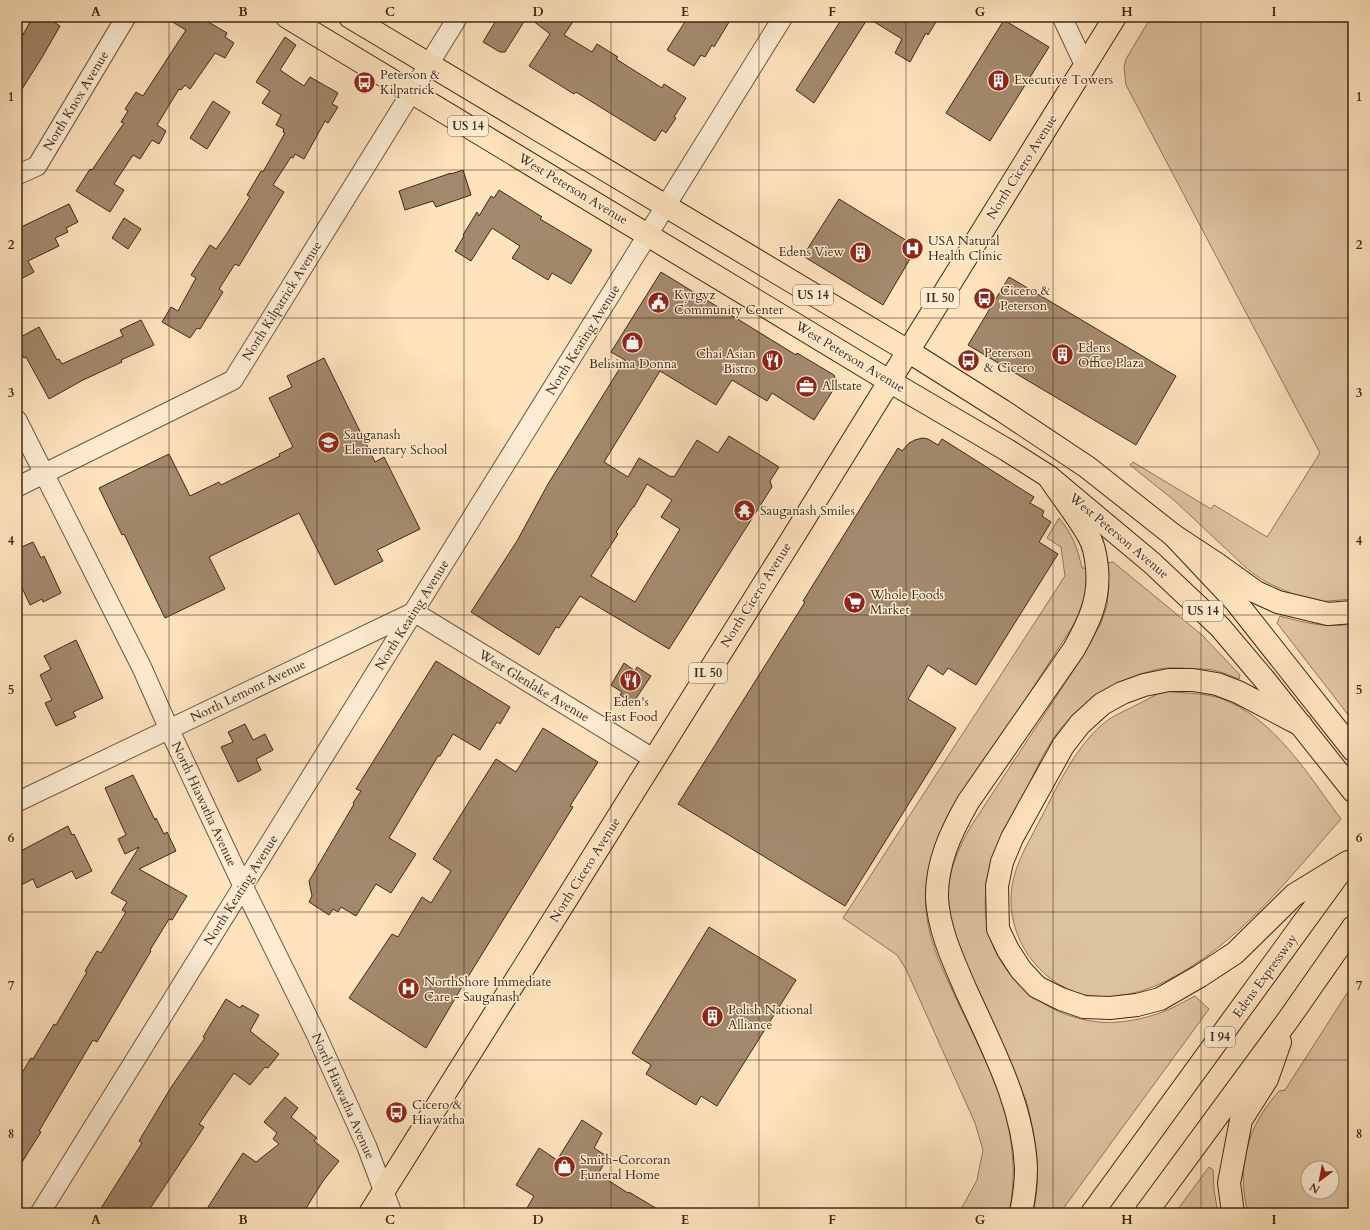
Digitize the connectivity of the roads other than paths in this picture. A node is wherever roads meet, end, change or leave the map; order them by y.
1 (126, 17) edge
2 (287, 17) edge
3 (350, 17) edge
4 (458, 17) edge
5 (783, 17) edge
6 (1062, 17) edge
7 (1115, 17) edge
8 (429, 64) junction
9 (1085, 66) junction
10 (412, 92) junction
11 (17, 175) edge
12 (666, 206) junction
13 (648, 235) junction
14 (908, 351) junction
15 (889, 381) junction
16 (17, 420) edge
17 (44, 474) junction
18 (1048, 476) junction
19 (17, 487) edge
20 (1173, 535) junction
21 (414, 612) junction
22 (1353, 612) edge
23 (1301, 725) junction
24 (169, 729) junction
25 (1349, 745) edge
26 (654, 759) junction
27 (1353, 791) edge
28 (17, 802) edge
29 (1351, 858) edge
30 (243, 886) junction
31 (1353, 927) edge
32 (1288, 1020) junction
33 (384, 1192) junction
34 (40, 1213) edge
35 (370, 1213) edge
36 (392, 1213) edge
37 (1021, 1213) edge
38 (1092, 1213) edge
39 (1146, 1213) edge
40 (1234, 1213) edge

1 - 11 street, North Knox Avenue
2 - 10 main road, West Peterson Avenue / US 14
3 - 8 main road, US 14
4 - 8 street, North Kilpatrick Avenue
5 - 12 street, North Keating Avenue
6 - 9 street
7 - 9 main road, North Cicero Avenue / IL 50
8 - 10 street, North Kilpatrick Avenue
8 - 12 main road, US 14
9 - 14 main road, North Cicero Avenue / IL 50
10 - 13 main road, West Peterson Avenue / US 14
10 - 17 street, North Kilpatrick Avenue
12 - 13 street, North Keating Avenue
12 - 14 main road, US 14
13 - 15 main road, West Peterson Avenue / US 14
13 - 21 street, North Keating Avenue
14 - 15 main road, North Cicero Avenue / IL 50
14 - 20 main road, US 14
15 - 18 main road, West Peterson Avenue / US 14
15 - 26 main road, North Cicero Avenue / IL 50
16 - 17 street, North Hiawatha Avenue
17 - 19 street, North Kilpatrick Avenue
17 - 24 street, North Hiawatha Avenue
18 - 23 main road, West Peterson Avenue / US 14
18 - 37 main road
20 - 22 main road
20 - 25 main road, US 14
21 - 24 street, North Lemont Avenue
21 - 26 street, West Glenlake Avenue
21 - 30 street, North Keating Avenue
23 - 27 main road, West Peterson Avenue / US 14
23 - 29 main road
24 - 28 street, North Lemont Avenue
24 - 30 street, North Hiawatha Avenue
26 - 33 main road, North Cicero Avenue / IL 50
29 - 38 main road, Edens Expressway / I 94
30 - 33 street, North Hiawatha Avenue
30 - 34 street, North Keating Avenue
31 - 32 main road
32 - 39 main road
32 - 40 main road
33 - 35 main road, North Cicero Avenue / IL 50
33 - 36 street, North Hiawatha Avenue

